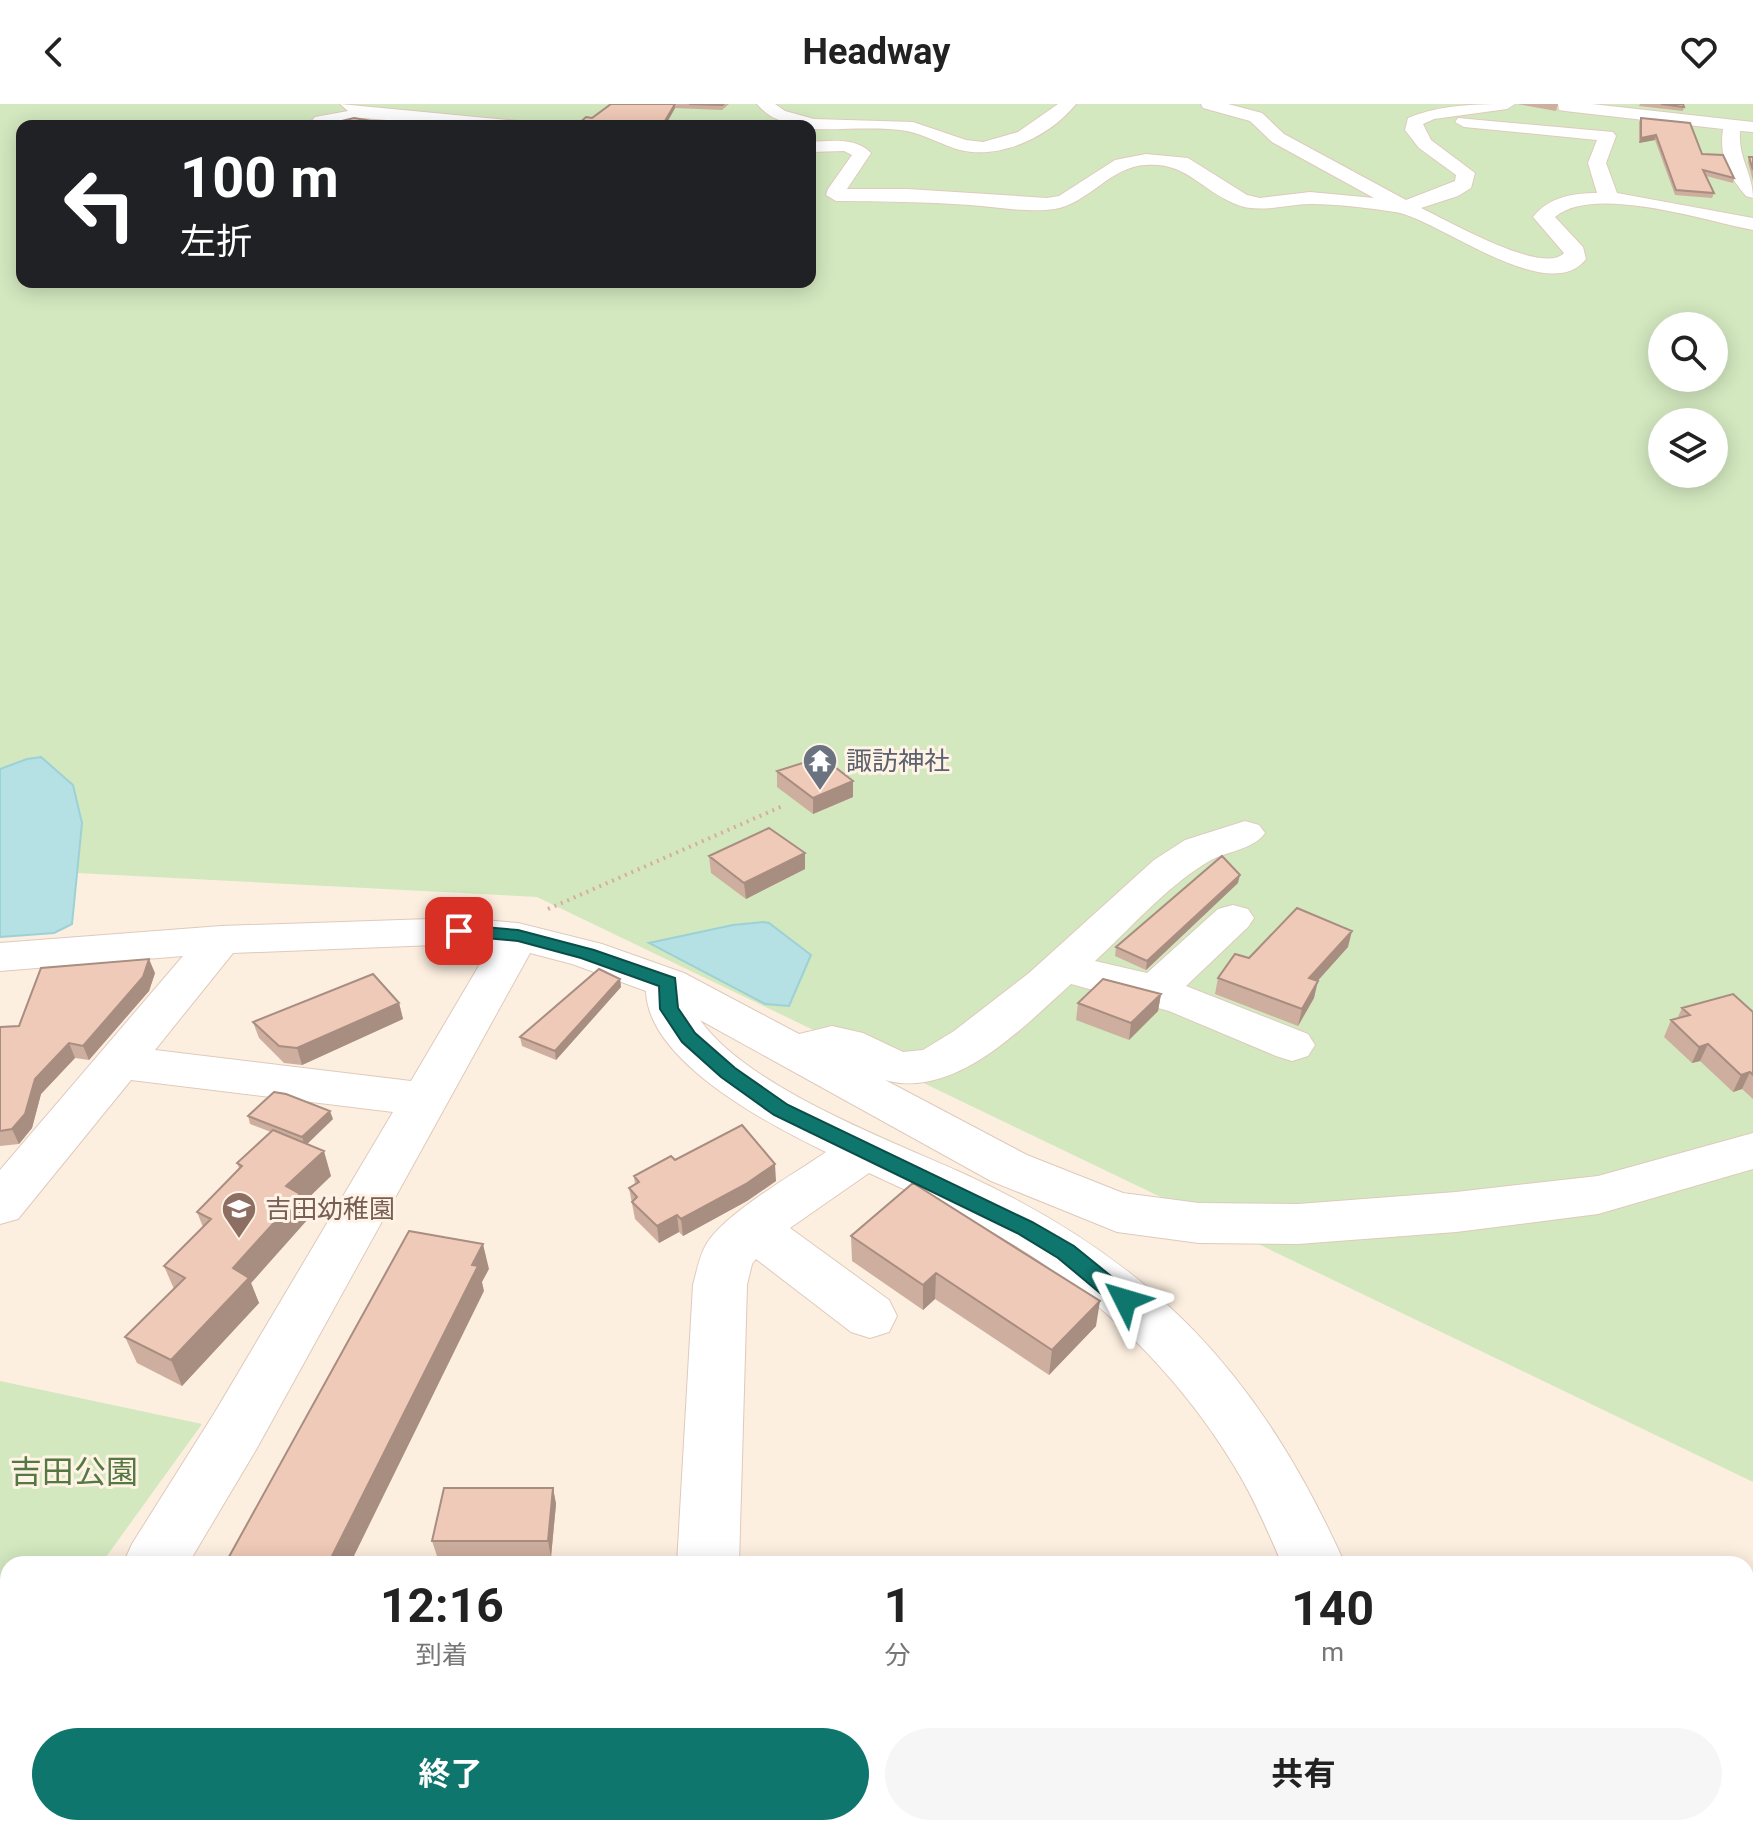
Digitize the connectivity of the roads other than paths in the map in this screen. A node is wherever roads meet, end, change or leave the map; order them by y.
1 (765, 104) edge
2 (1068, 104) edge
3 (1209, 104) edge
4 (1507, 104) edge
5 (1543, 104) edge
6 (355, 108) edge
7 (1281, 116) dead end
8 (1422, 118) junction
9 (324, 120) edge
10 (464, 120) edge
11 (787, 120) edge
12 (1262, 120) junction
13 (816, 124) edge
14 (1732, 125) junction
15 (1753, 127) edge
16 (816, 147) edge
17 (1753, 192) edge
18 (1608, 196) junction
19 (1404, 207) junction
20 (1753, 224) edge
21 (1245, 833) dead end
22 (1233, 918) dead end
23 (509, 935) junction
24 (221, 940) junction
25 (0, 957) edge
26 (1060, 967) junction
27 (668, 983) junction
28 (1154, 991) junction
29 (1292, 1045) dead end
30 (797, 1054) junction
31 (119, 1062) junction
32 (424, 1099) junction
33 (866, 1150) junction
34 (1753, 1151) edge
35 (0, 1205) edge
36 (755, 1230) junction
37 (870, 1316) dead end
38 (159, 1556) edge
39 (708, 1556) edge
40 (1310, 1556) edge

1 - 11 street
2 - 13 street
3 - 12 street
4 - 8 street
5 - 14 street
6 - 9 street
6 - 10 street
7 - 12 street
8 - 18 street
8 - 19 street
12 - 19 street
14 - 15 street
14 - 17 street
16 - 19 street
18 - 19 street
18 - 20 street
21 - 26 street
22 - 28 street
23 - 24 street
23 - 27 street
23 - 32 street
24 - 25 street
24 - 31 street
26 - 28 street
26 - 30 street
27 - 30 street
27 - 33 street
28 - 29 street
30 - 34 street
31 - 32 street
31 - 35 street
32 - 38 street
33 - 36 street
33 - 40 street
36 - 37 street
36 - 39 street

